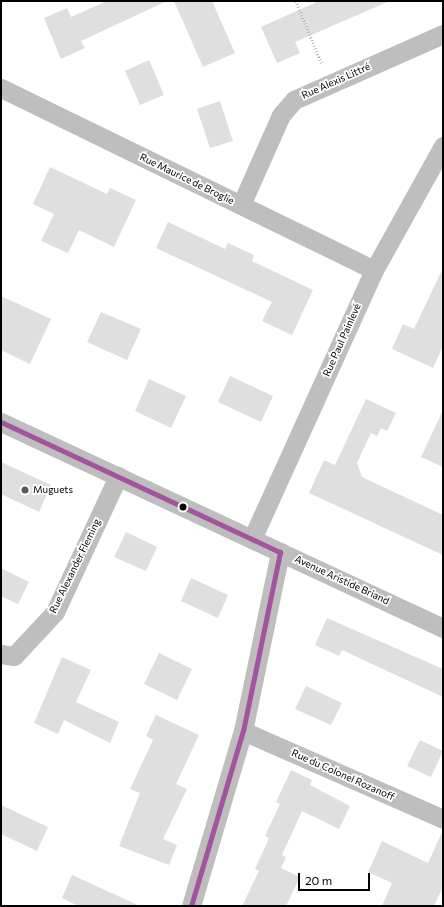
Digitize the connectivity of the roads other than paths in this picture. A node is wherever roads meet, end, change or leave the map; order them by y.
1 (443, 34) edge
2 (1, 88) edge
3 (443, 146) edge
4 (241, 205) junction
5 (374, 270) junction
6 (1, 422) edge
7 (118, 476) junction
8 (252, 539) junction
9 (280, 552) junction
10 (443, 628) edge
11 (1, 654) edge
12 (243, 731) junction
13 (443, 819) edge
14 (191, 906) edge

1 - 4 street, Rue Alexis Littré
2 - 4 street, Rue Maurice de Broglie
3 - 5 street, Rue Paul Painlevé
4 - 5 street, Rue Maurice de Broglie
5 - 8 street, Rue Paul Painlevé
6 - 7 street, Avenue Aristide Briand
7 - 8 street, Avenue Aristide Briand
7 - 11 street, Rue Alexander Fleming
8 - 9 street, Avenue Aristide Briand
9 - 10 street, Avenue Aristide Briand
9 - 12 street
12 - 13 street, Rue du Colonel Rozanoff
12 - 14 street

